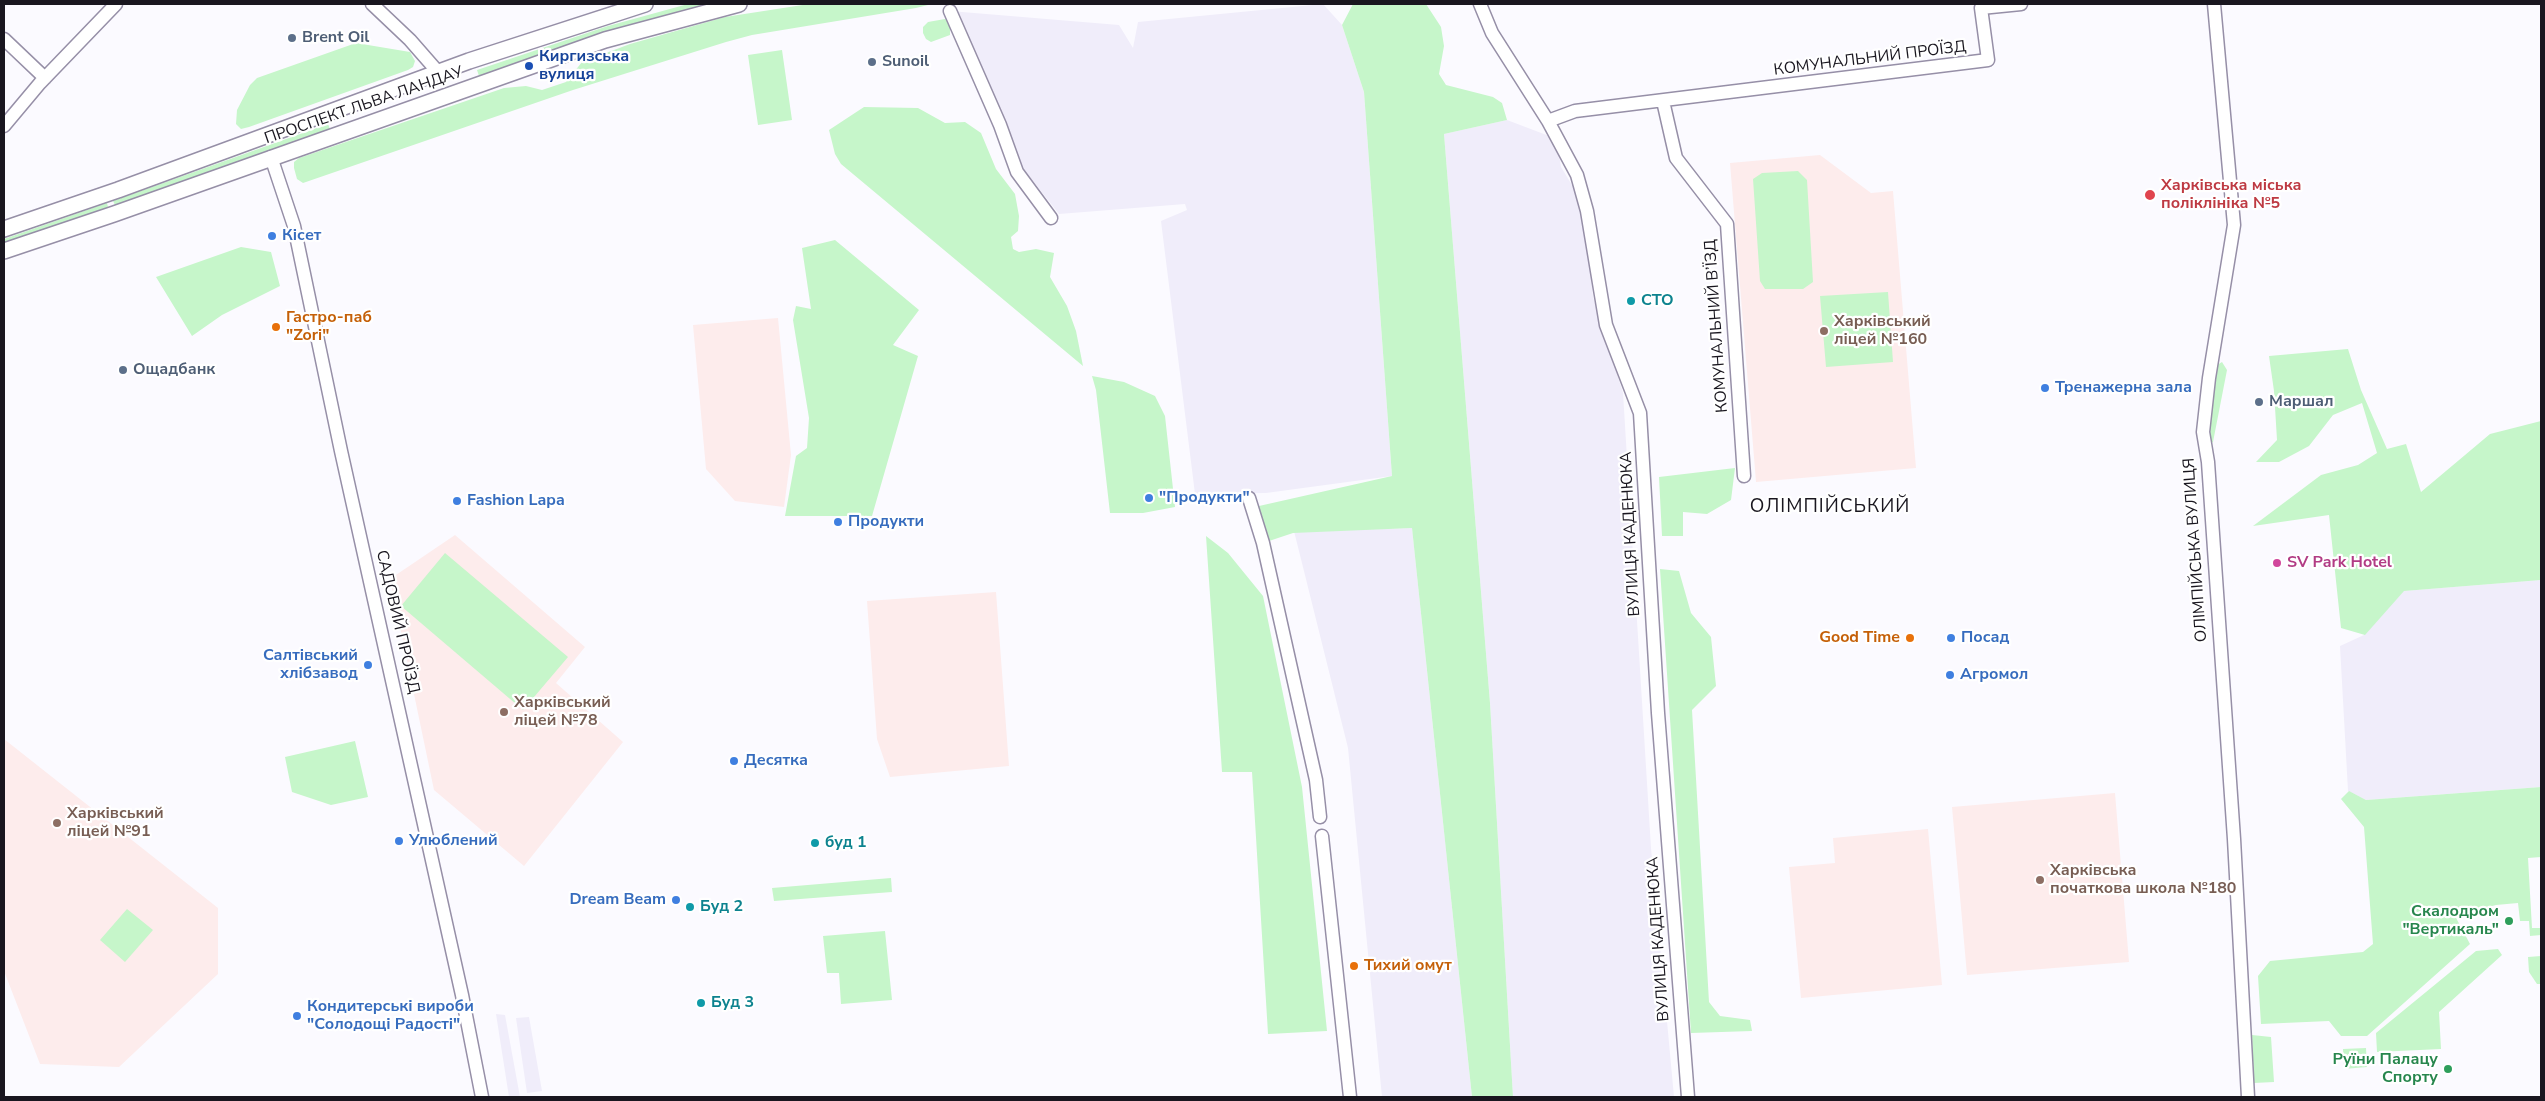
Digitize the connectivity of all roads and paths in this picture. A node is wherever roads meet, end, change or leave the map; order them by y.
1 (116, 4) edge
2 (372, 4) edge
3 (645, 4) edge
4 (739, 4) edge
5 (1480, 4) edge
6 (2022, 4) edge
7 (2214, 4) edge
8 (950, 11) dead end
9 (4, 38) edge
10 (438, 72) junction
11 (45, 78) junction
12 (447, 96) junction
13 (1663, 101) junction
14 (333, 112) junction
15 (1548, 121) junction
16 (4, 126) edge
17 (342, 133) junction
18 (271, 157) junction
19 (1051, 218) dead end
20 (4, 229) edge
21 (4, 251) edge
22 (1744, 476) dead end
23 (1249, 498) dead end
24 (1320, 817) dead end
25 (1322, 836) dead end
26 (482, 1097) edge
27 (1350, 1097) edge
28 (1688, 1097) edge
29 (2248, 1097) edge

1 - 11 street
2 - 10 street
3 - 10 main road, ПРОСПЕКТ ЛЬВА ЛАНДАУ
4 - 12 main road, ПРОСПЕКТ ЛЬВА ЛАНДАУ
5 - 15 street, ВУЛИЦЯ КАДЕНЮКА
6 - 13 street, КОМУНАЛЬНИЙ ПРОЇЗД
7 - 29 street, ОЛІМПІЙСЬКА ВУЛИЦЯ
8 - 19 street
9 - 11 street
10 - 12 main road
10 - 14 main road, ПРОСПЕКТ ЛЬВА ЛАНДАУ
11 - 16 street
12 - 17 main road, ПРОСПЕКТ ЛЬВА ЛАНДАУ
13 - 15 street
13 - 22 street, КОМУНАЛЬНИЙ В’ЇЗД
14 - 17 main road
14 - 20 main road, ПРОСПЕКТ ЛЬВА ЛАНДАУ
15 - 28 street, ВУЛИЦЯ КАДЕНЮКА
17 - 18 main road, ПРОСПЕКТ ЛЬВА ЛАНДАУ
18 - 21 main road, ПРОСПЕКТ ЛЬВА ЛАНДАУ
18 - 26 street, САДОВИЙ ПРОЇЗД
23 - 24 street
25 - 27 street

